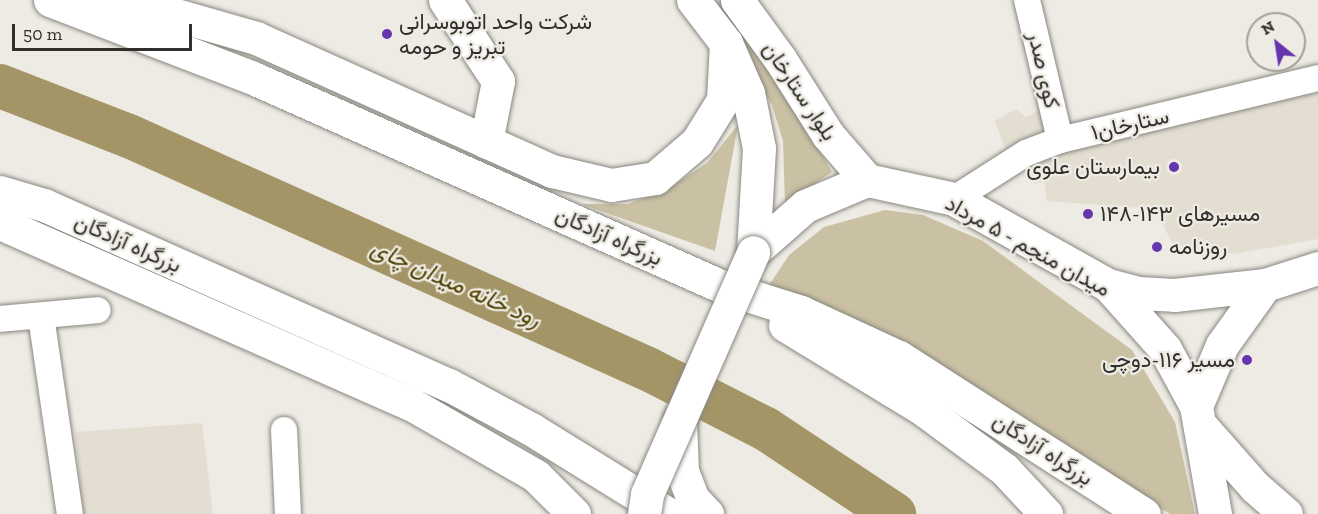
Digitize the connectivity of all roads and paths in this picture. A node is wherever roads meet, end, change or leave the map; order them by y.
1 (50, 0) edge
2 (95, 0) edge
3 (445, 0) edge
4 (693, 0) edge
5 (737, 0) edge
6 (1027, 0) edge
7 (147, 3) edge
8 (726, 43) junction
9 (1318, 78) edge
10 (1060, 140) junction
11 (486, 142) junction
12 (867, 180) junction
13 (0, 192) edge
14 (954, 199) junction
15 (0, 223) edge
16 (753, 252) junction
17 (1318, 268) edge
18 (1108, 285) junction
19 (1265, 285) junction
20 (725, 288) junction
21 (98, 310) dead end
22 (41, 315) junction
23 (0, 320) edge
24 (1199, 416) junction
25 (680, 420) junction
26 (284, 430) dead end
27 (1042, 508) edge
28 (689, 509) edge
29 (70, 514) edge
30 (288, 514) edge
31 (574, 514) edge
32 (644, 514) edge
33 (1144, 514) edge
34 (1215, 514) edge
35 (1286, 514) edge

1 - 20 main road, بزرگراه آزادگان
2 - 7 main road
3 - 11 main road
4 - 8 main road, بلوار ستارخان
5 - 12 main road, بلوار ستارخان
6 - 10 street, کوی صدر
7 - 11 main road
8 - 11 main road
8 - 16 main road, بلوار ستارخان
9 - 10 street, ستارخان۱
10 - 14 street, ستارخان۱
12 - 14 main road, میدان منجم - ۵ مرداد
12 - 16 main road
13 - 28 main road, بزرگراه آزادگان
14 - 18 main road, میدان منجم - ۵ مرداد
15 - 31 main road
16 - 25 main road, bridge
17 - 19 main road
18 - 19 main road
18 - 24 main road, میدان منجم - ۵ مرداد
19 - 24 main road
20 - 27 main road
20 - 33 main road, بزرگراه آزادگان
21 - 22 street
22 - 23 street
22 - 29 street
24 - 34 main road, میدان منجم - ۵ مرداد
24 - 35 main road
25 - 28 main road
25 - 32 main road, bridge
26 - 30 street

